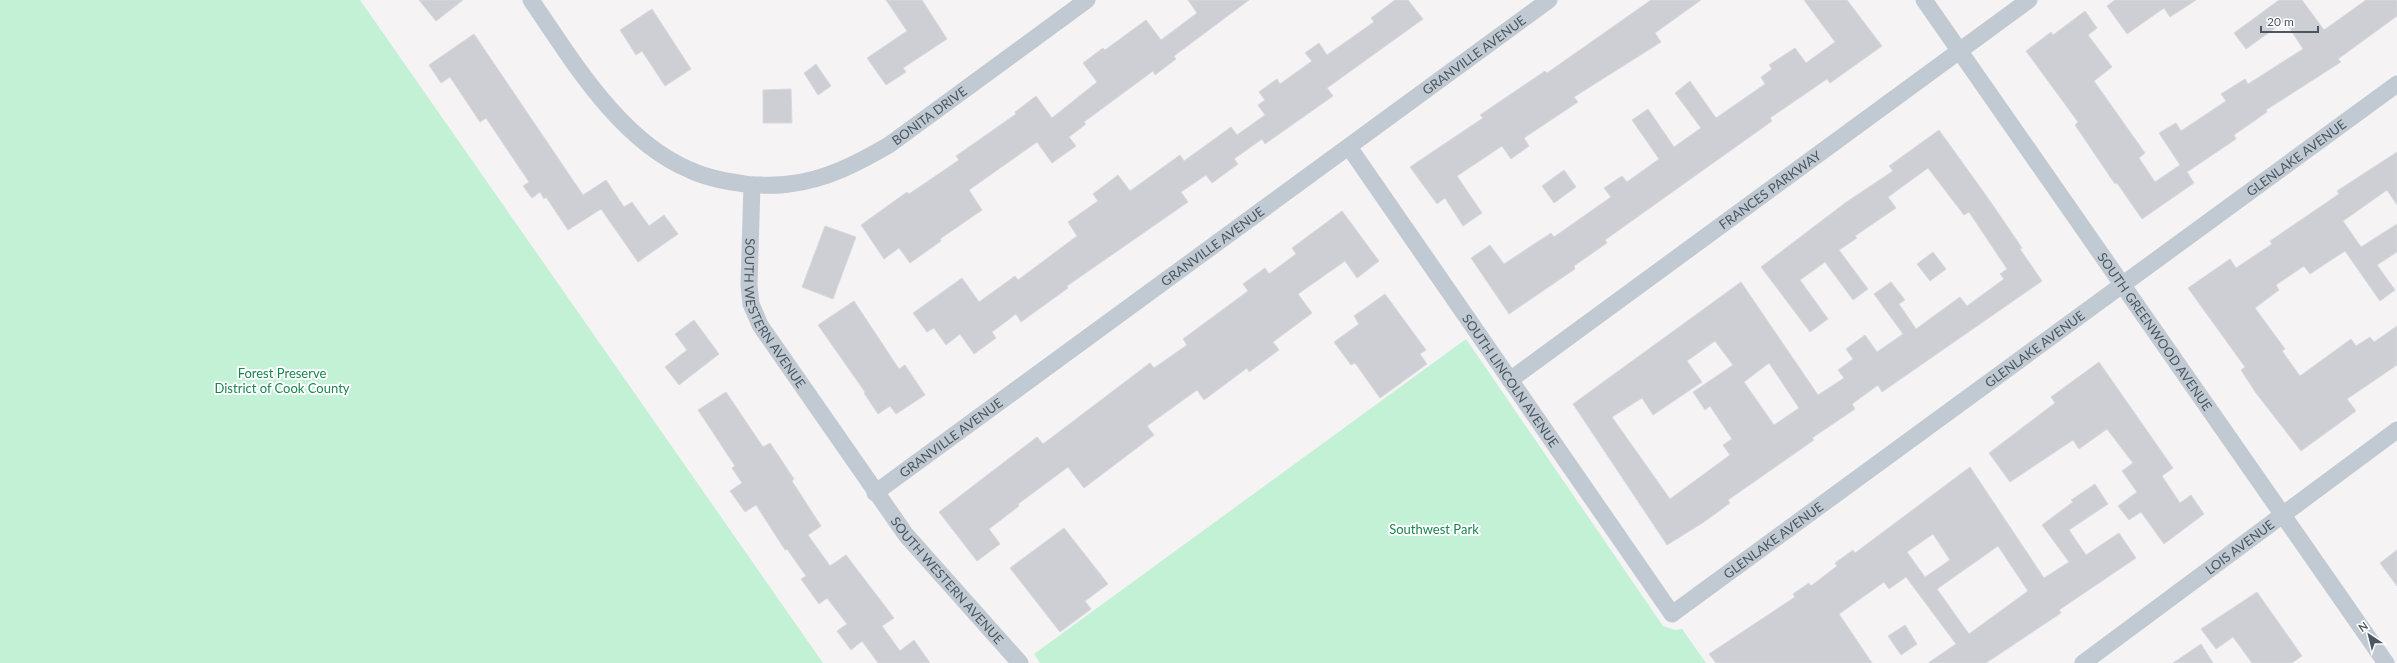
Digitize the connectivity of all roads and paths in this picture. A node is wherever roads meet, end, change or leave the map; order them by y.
1 (531, 0) edge
2 (1549, 0) edge
3 (1924, 0) edge
4 (2029, 0) edge
5 (1081, 2) edge
6 (1959, 51) junction
7 (2397, 84) edge
8 (1349, 146) junction
9 (752, 186) junction
10 (2122, 285) junction
11 (1510, 380) junction
12 (2397, 430) edge
13 (875, 494) junction
14 (2283, 515) junction
15 (1672, 614) joint
16 (1020, 663) edge
17 (2083, 663) edge
18 (2386, 663) edge

1 - 9 street
2 - 8 street, GRANVILLE AVENUE
3 - 6 street, SOUTH GREENWOOD AVENUE
4 - 6 street, FRANCES PARKWAY
5 - 9 street, BONITA DRIVE
6 - 10 street, SOUTH GREENWOOD AVENUE
6 - 11 street, FRANCES PARKWAY
7 - 10 street, GLENLAKE AVENUE
8 - 11 street, SOUTH LINCOLN AVENUE
8 - 13 street, GRANVILLE AVENUE
9 - 13 street, SOUTH WESTERN AVENUE
10 - 14 street, SOUTH GREENWOOD AVENUE
10 - 15 street, GLENLAKE AVENUE
11 - 15 street, SOUTH LINCOLN AVENUE
12 - 14 street, LOIS AVENUE
13 - 16 street, SOUTH WESTERN AVENUE
14 - 17 street, LOIS AVENUE
14 - 18 street, SOUTH GREENWOOD AVENUE

